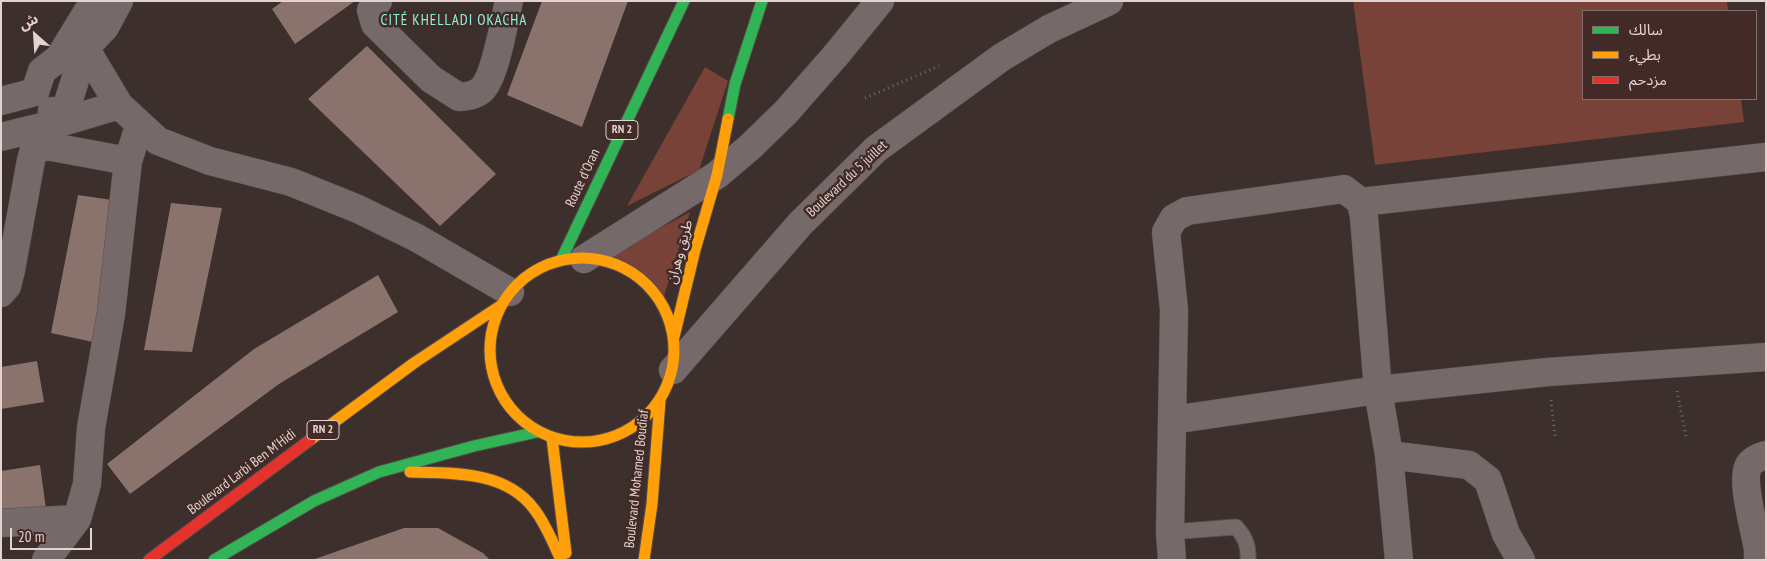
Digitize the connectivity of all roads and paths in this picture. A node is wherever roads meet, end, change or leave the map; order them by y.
1 (117, 1) edge
2 (378, 1) edge
3 (509, 1) edge
4 (684, 1) edge
5 (762, 1) edge
6 (880, 1) edge
7 (1109, 1) edge
8 (85, 48) junction
9 (59, 58) junction
10 (35, 92) junction
11 (1, 101) edge
12 (119, 105) junction
13 (62, 122) junction
14 (139, 126) junction
15 (1, 137) edge
16 (1766, 157) edge
17 (128, 161) junction
18 (718, 175) junction
19 (1361, 202) junction
20 (573, 259) junction
21 (1, 293) edge
22 (505, 299) junction
23 (674, 337) junction
24 (1766, 357) edge
25 (1672, 363) junction
26 (673, 370) junction
27 (1548, 372) junction
28 (1378, 390) junction
29 (660, 401) junction
30 (1172, 420) junction
31 (537, 432) junction
32 (1555, 436) dead end
33 (1686, 437) dead end
34 (552, 438) junction
35 (1389, 455) junction
36 (1766, 455) edge
37 (379, 472) junction
38 (77, 519) junction
39 (1, 523) edge
40 (1170, 532) junction
41 (46, 560) edge
42 (149, 560) edge
43 (214, 560) edge
44 (561, 560) edge
45 (567, 560) edge
46 (644, 560) edge
47 (1172, 560) edge
48 (1248, 560) edge
49 (1399, 560) edge
50 (1521, 560) edge
51 (1758, 560) edge

1 - 8 street
1 - 9 street
2 - 3 street
4 - 20 main road, Route d'Oran / RN 2
5 - 18 main road
6 - 18 street
7 - 26 street, Boulevard du 5 juillet
8 - 9 street
8 - 12 street
8 - 13 street
9 - 10 street
10 - 11 street
10 - 13 street
12 - 13 street
12 - 14 street
13 - 15 street
14 - 17 street
14 - 22 street
16 - 19 street
17 - 21 street
17 - 38 street
18 - 20 street
18 - 23 main road, طريق وهران
19 - 28 street
19 - 30 street
20 - 22 main road, Boulevard Larbi Ben M'Hidi
20 - 23 main road
22 - 31 main road
22 - 42 main road, Boulevard Larbi Ben M'Hidi / RN 2
23 - 26 main road
24 - 25 street
25 - 27 street
25 - 33 path
26 - 29 main road
27 - 28 street
27 - 32 path
28 - 30 street
28 - 35 street
29 - 34 main road
29 - 46 main road, Boulevard Mohamed Boudiaf
30 - 40 street
31 - 34 main road
31 - 37 main road
34 - 45 main road
35 - 49 street
35 - 50 street
36 - 51 street
37 - 43 main road
37 - 44 main road
38 - 39 street
38 - 41 street
40 - 47 street
40 - 48 lane

